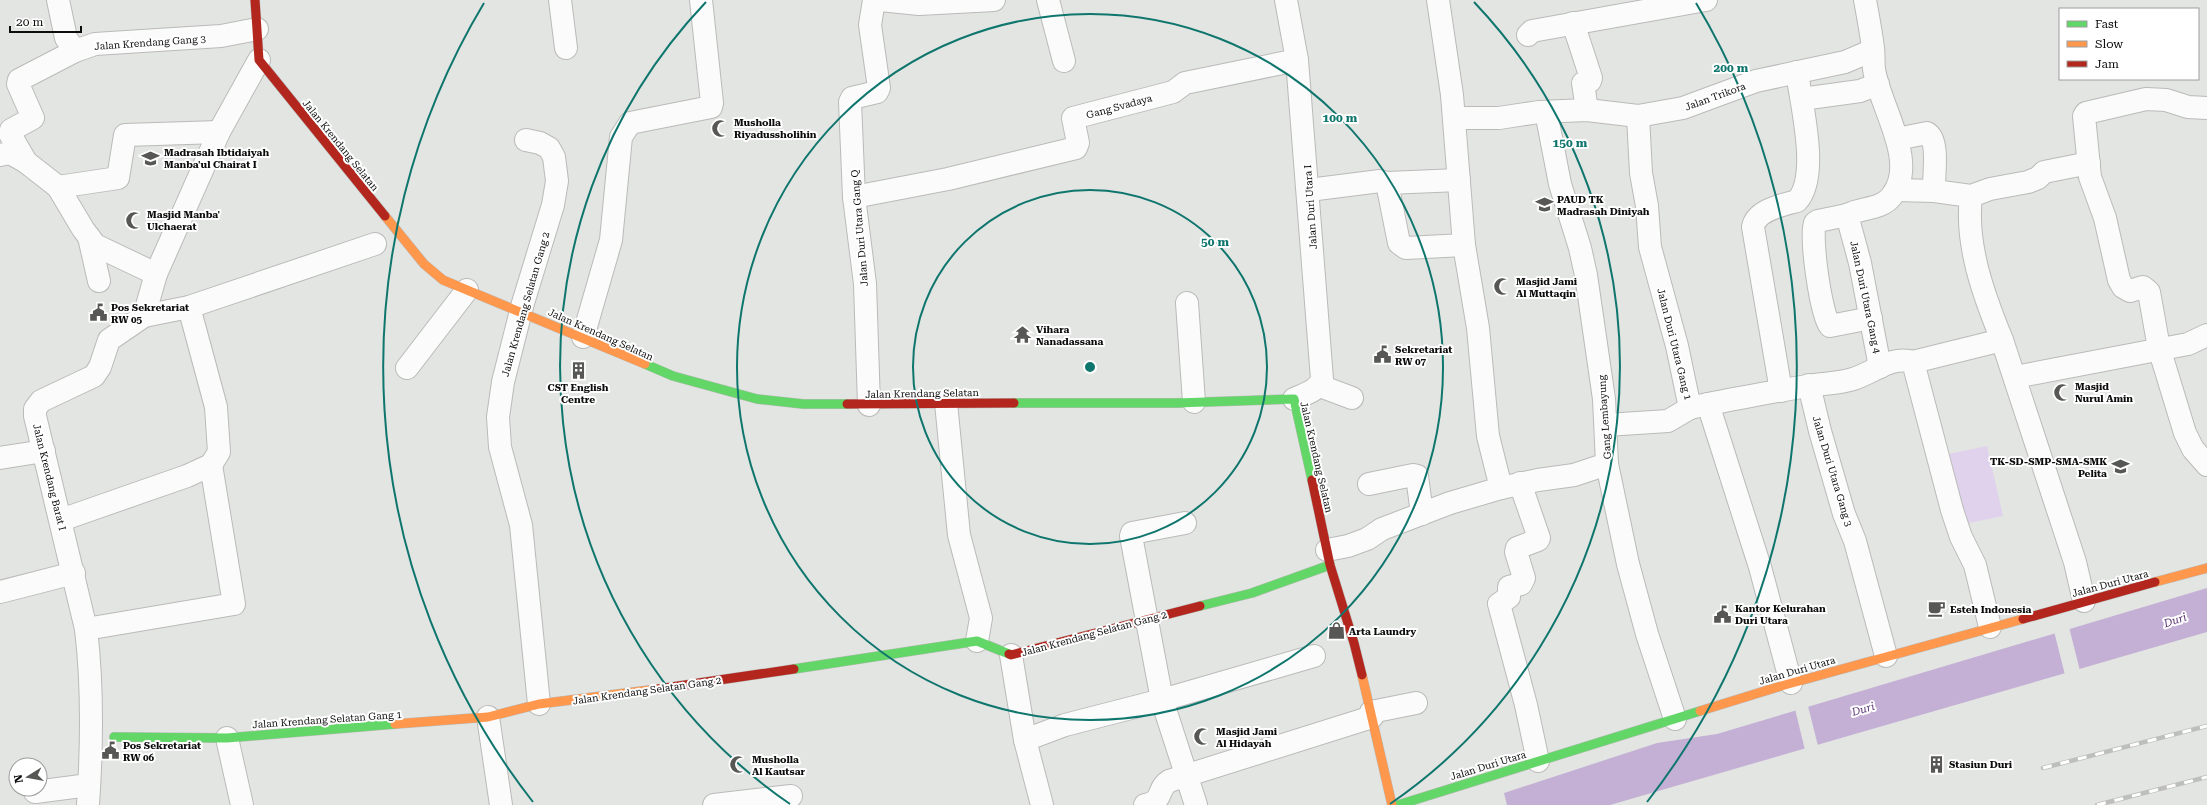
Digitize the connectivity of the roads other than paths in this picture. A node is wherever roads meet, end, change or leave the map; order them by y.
1 (58, 0) edge
2 (254, 0) edge
3 (560, 0) edge
4 (701, 0) edge
5 (874, 0) edge
6 (880, 0) edge
7 (994, 0) edge
8 (1048, 0) edge
9 (1286, 0) edge
10 (1438, 0) edge
11 (1706, 0) edge
12 (1865, 0) edge
13 (1573, 23) junction
14 (257, 29) junction
15 (1528, 35) dead end
16 (566, 48) dead end
17 (1873, 50) junction
18 (75, 51) junction
19 (259, 60) junction
20 (1298, 60) junction
21 (1064, 61) dead end
22 (1797, 72) junction
23 (1878, 84) junction
24 (1802, 99) junction
25 (2207, 108) edge
26 (1587, 110) junction
27 (1546, 112) junction
28 (1638, 116) junction
29 (1455, 118) junction
30 (219, 132) junction
31 (1898, 139) junction
32 (526, 140) dead end
33 (0, 155) edge
34 (26, 162) junction
35 (2089, 162) junction
36 (1459, 180) junction
37 (1387, 184) junction
38 (58, 187) junction
39 (1308, 190) junction
40 (1896, 190) junction
41 (1934, 191) junction
42 (1971, 196) junction
43 (854, 197) junction
44 (1847, 215) junction
45 (89, 238) junction
46 (375, 244) dead end
47 (1464, 245) junction
48 (156, 274) junction
49 (99, 281) dead end
50 (467, 290) junction
51 (1187, 303) dead end
52 (189, 307) junction
53 (521, 311) junction
54 (144, 316) junction
55 (1871, 318) junction
56 (2207, 335) edge
57 (583, 337) junction
58 (2002, 340) junction
59 (2160, 348) junction
60 (1913, 362) junction
61 (1880, 367) junction
62 (407, 368) dead end
63 (2015, 377) junction
64 (1809, 385) junction
65 (1320, 386) junction
66 (1781, 390) junction
67 (1352, 398) dead end
68 (1294, 399) junction
69 (1194, 402) junction
70 (946, 403) junction
71 (869, 405) junction
72 (1699, 406) junction
73 (1606, 425) junction
74 (44, 451) junction
75 (0, 458) edge
76 (1607, 464) junction
77 (211, 465) junction
78 (2207, 465) edge
79 (1369, 484) dead end
80 (1511, 486) junction
81 (1422, 514) junction
82 (60, 520) junction
83 (1185, 523) dead end
84 (1328, 558) junction
85 (2207, 568) edge
86 (74, 573) junction
87 (0, 592) edge
88 (2084, 601) junction
89 (1146, 619) junction
90 (1990, 627) junction
91 (86, 629) junction
92 (977, 641) junction
93 (1011, 655) junction
94 (1314, 656) dead end
95 (1886, 656) junction
96 (1791, 683) junction
97 (1162, 700) junction
98 (1416, 703) dead end
99 (539, 704) junction
100 (1371, 715) junction
101 (488, 717) junction
102 (1675, 719) junction
103 (114, 737) dead end
104 (227, 738) junction
105 (1025, 740) junction
106 (1538, 761) junction
107 (1187, 775) junction
108 (48, 793) edge
109 (89, 795) edge
110 (791, 796) dead end
111 (242, 805) edge
112 (501, 805) edge
113 (714, 805) edge
114 (1042, 805) edge
115 (1145, 805) edge
116 (1196, 805) edge
117 (1392, 805) edge
118 (1398, 805) edge

1 - 18 street
2 - 14 street
3 - 16 street
4 - 57 street
5 - 43 street, Jalan Duri Utara Gang Q
6 - 7 street
8 - 21 street
9 - 20 street, Jalan Duri Utara I
10 - 29 street
11 - 13 street
12 - 17 street
13 - 15 street
13 - 26 street
14 - 18 street, Jalan Krendang Gang 3
14 - 19 street
17 - 22 street, Jalan Trikora
17 - 23 street
18 - 34 street, Jalan Krendang Gang 3
19 - 30 street
19 - 50 street, Jalan Krendang Selatan
20 - 39 street, Jalan Duri Utara I
20 - 43 street, Gang Svadaya
22 - 24 street
22 - 28 street, Jalan Trikora
23 - 24 street
23 - 31 street
24 - 66 street
25 - 35 street
26 - 27 street, Jalan Trikora
26 - 28 street, Jalan Trikora
27 - 29 street, Jalan Trikora
27 - 73 street, Gang Lembayung
28 - 72 street, Jalan Duri Utara Gang 1
29 - 36 street
30 - 38 street
30 - 48 street
31 - 40 street
31 - 41 street
32 - 53 street, Jalan Krendang Selatan Gang 2
33 - 34 street
34 - 38 street
35 - 42 street
35 - 59 street
36 - 37 street
36 - 47 street
37 - 39 street
37 - 47 street
38 - 45 street
39 - 65 street, Jalan Duri Utara I
40 - 41 street
40 - 44 street
41 - 42 street
42 - 58 street
43 - 71 street, Jalan Duri Utara Gang Q
44 - 55 street, Jalan Duri Utara Gang 4
44 - 55 street
45 - 48 street
45 - 49 street
46 - 52 street
47 - 80 street
48 - 54 street
50 - 53 street, Jalan Krendang Selatan
50 - 62 street
51 - 69 street
52 - 54 street
52 - 77 street
53 - 57 street, Jalan Krendang Selatan
53 - 99 street, Jalan Krendang Selatan Gang 2
54 - 74 street, Jalan Krendang Barat I
55 - 61 street, Jalan Duri Utara Gang 4
56 - 59 street
57 - 71 street, Jalan Krendang Selatan
58 - 60 street, Jalan Duri Utara Gang 4
58 - 63 street
59 - 63 street
59 - 78 street
60 - 61 street, Jalan Duri Utara Gang 4
60 - 90 street
61 - 64 street
63 - 88 street
64 - 66 street
64 - 95 street, Jalan Duri Utara Gang 3
65 - 67 street
65 - 68 street
66 - 72 street
68 - 69 street, Jalan Krendang Selatan
68 - 84 street, Jalan Krendang Selatan
69 - 70 street, Jalan Krendang Selatan
70 - 71 street, Jalan Krendang Selatan
70 - 92 street
72 - 73 street
72 - 96 street, Jalan Duri Utara Gang 1
73 - 76 street, Gang Lembayung
74 - 75 street
74 - 82 street, Jalan Krendang Barat I
76 - 80 street
76 - 102 street, Gang Lembayung
77 - 82 street
77 - 91 street
79 - 81 street
80 - 81 street
80 - 106 street
81 - 84 street
82 - 86 street, Jalan Krendang Barat I
83 - 89 street
84 - 89 street, Jalan Krendang Selatan Gang 2
84 - 100 street, Jalan Krendang Selatan
85 - 88 street, Jalan Duri Utara
86 - 87 street
86 - 91 street, Jalan Krendang Barat I
88 - 90 street, Jalan Duri Utara
89 - 93 street, Jalan Krendang Selatan Gang 2
89 - 97 street
90 - 95 street, Jalan Duri Utara
91 - 109 street, Jalan Krendang Barat I
92 - 93 street, Jalan Krendang Selatan Gang 2
92 - 99 street, Jalan Krendang Selatan Gang 2
93 - 105 street
94 - 97 street
95 - 96 street, Jalan Duri Utara
96 - 102 street, Jalan Duri Utara
97 - 105 street
97 - 107 street
98 - 100 street
99 - 101 street, Jalan Krendang Selatan Gang 1
100 - 107 street
100 - 117 street, Jalan Krendang Selatan
101 - 104 street, Jalan Krendang Selatan Gang 1
101 - 112 street
102 - 106 street, Jalan Duri Utara
103 - 104 street, Jalan Krendang Selatan Gang 1
104 - 111 street
105 - 114 street
106 - 118 street, Jalan Duri Utara
107 - 115 street
107 - 116 street
108 - 109 street
110 - 113 street

